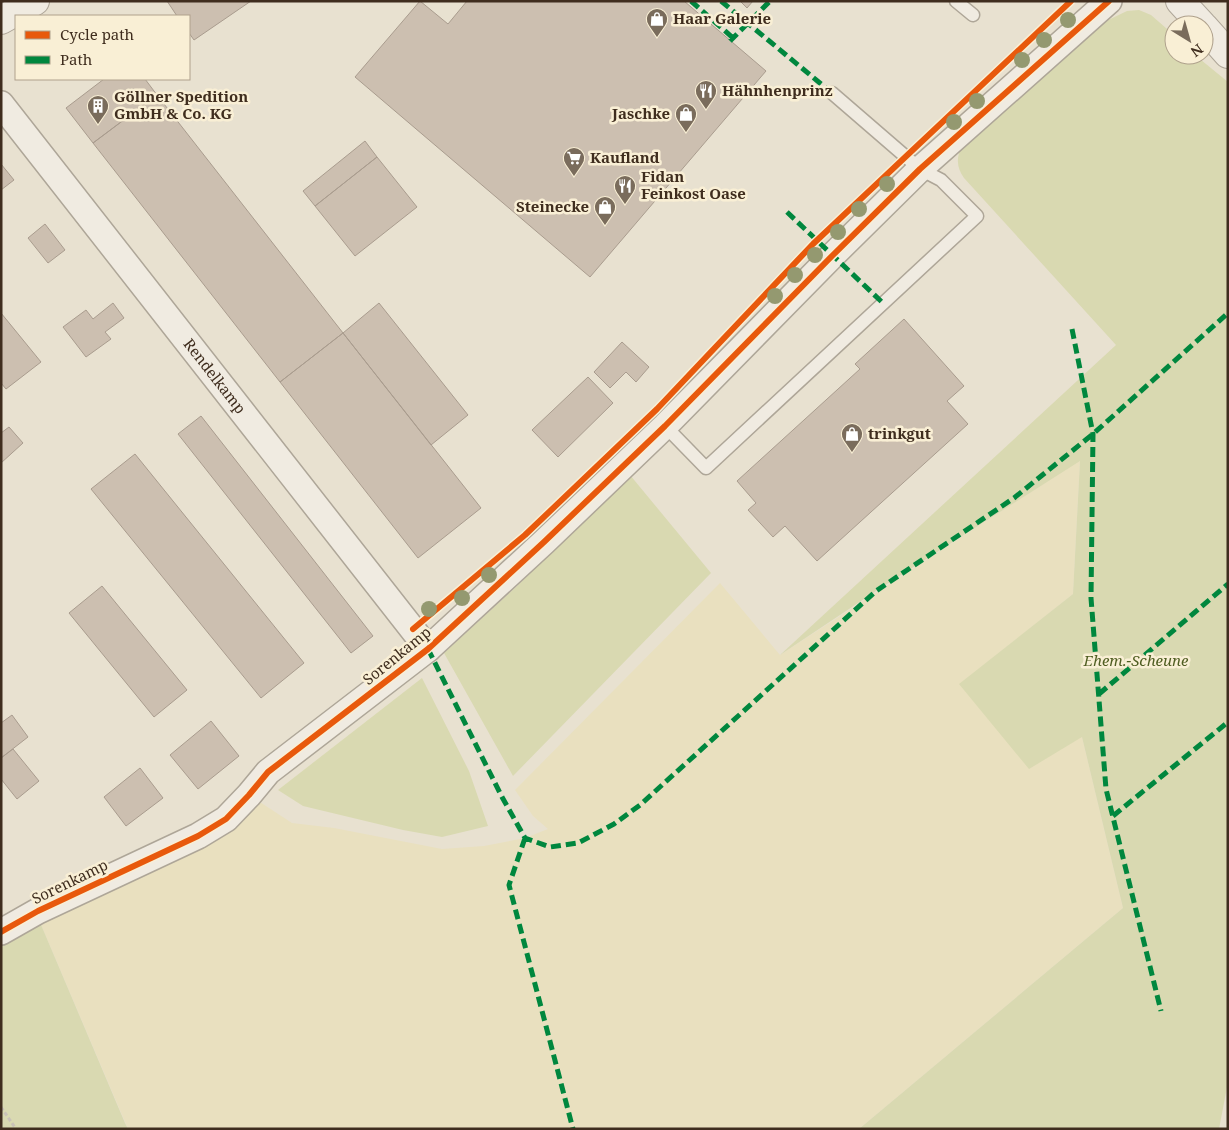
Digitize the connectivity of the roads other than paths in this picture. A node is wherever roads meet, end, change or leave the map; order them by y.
1 (35, 1) edge
2 (956, 1) edge
3 (1109, 1) edge
4 (1180, 1) edge
5 (973, 15) dead end
6 (1193, 15) edge
7 (1, 20) edge
8 (1214, 32) edge
9 (1214, 38) edge
10 (1228, 41) edge
11 (1228, 54) edge
12 (832, 93) dead end
13 (1, 104) edge
14 (920, 168) junction
15 (665, 426) junction
16 (428, 649) junction
17 (1, 932) edge

1 - 7 street
2 - 5 lane
3 - 14 street, Sorenkamp
4 - 6 street
8 - 10 street
9 - 11 street
12 - 14 lane
13 - 16 street, Rendelkamp
14 - 15 street, Sorenkamp
14 - 15 lane
15 - 16 street, Sorenkamp
16 - 17 street, Sorenkamp

